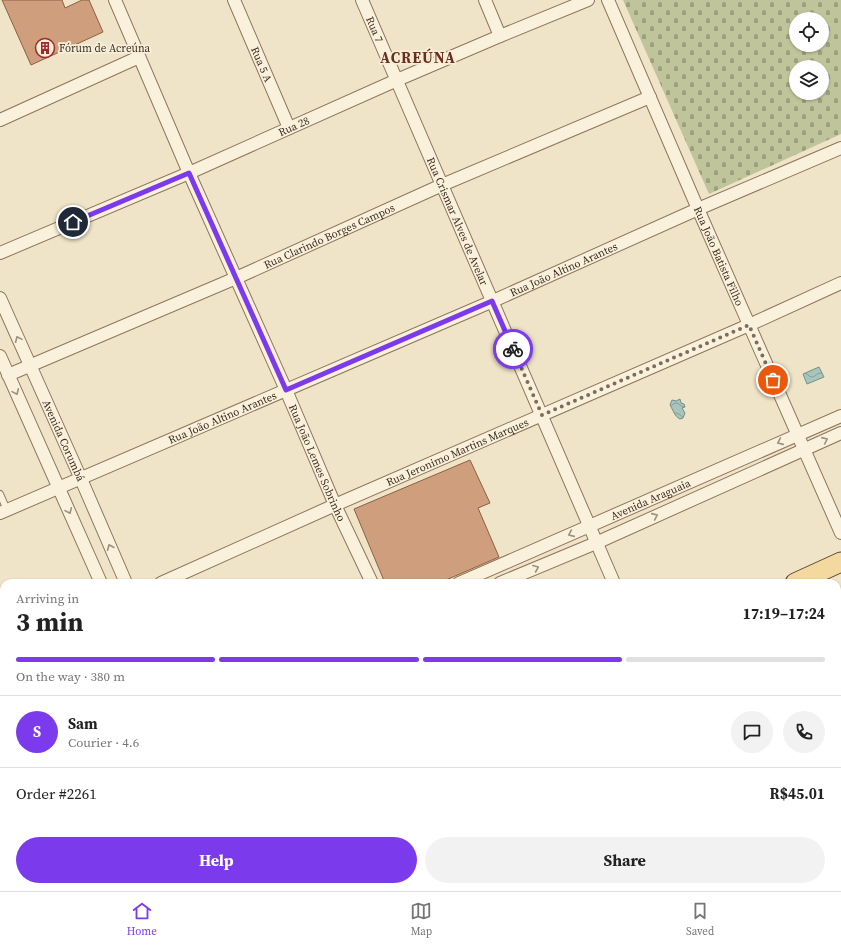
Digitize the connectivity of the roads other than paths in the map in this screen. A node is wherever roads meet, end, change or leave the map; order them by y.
1 (115, 0) edge
2 (234, 0) edge
3 (362, 0) edge
4 (485, 0) edge
5 (588, 0) edge
6 (608, 0) edge
7 (500, 36) junction
8 (139, 57) junction
9 (397, 80) junction
10 (650, 97) junction
11 (0, 120) edge
12 (290, 128) junction
13 (841, 148) edge
14 (189, 173) junction
15 (442, 185) junction
16 (698, 209) junction
17 (0, 253) edge
18 (236, 278) junction
19 (841, 283) edge
20 (0, 298) edge
21 (492, 301) junction
22 (749, 325) junction
23 (0, 356) edge
24 (30, 366) junction
25 (8, 375) junction
26 (286, 390) junction
27 (542, 415) junction
28 (841, 416) edge
29 (841, 433) edge
30 (797, 435) junction
31 (804, 450) junction
32 (81, 479) junction
33 (694, 480) junction
34 (59, 489) junction
35 (0, 494) edge
36 (702, 496) junction
37 (335, 505) junction
38 (4, 512) edge
39 (589, 526) junction
40 (841, 533) edge
41 (596, 543) junction
42 (841, 562) edge
43 (487, 571) junction
44 (99, 579) edge
45 (124, 579) edge
46 (170, 579) edge
47 (370, 579) edge
48 (468, 579) edge
49 (491, 579) edge
50 (510, 579) edge
51 (612, 579) edge
52 (804, 579) edge

1 - 8 street, Rua João Lemes Sobrinho
2 - 12 street, Rua 5 A
3 - 9 street, Rua 7
4 - 7 street
5 - 7 street, Rua 28
6 - 10 street, Rua João Batista Filho
7 - 9 street, Rua 28
8 - 11 street
8 - 14 street, Rua João Lemes Sobrinho
9 - 12 street, Rua 28
9 - 15 street, Rua Crismar Alves de Avelar
10 - 15 street, Rua Clarindo Borges Campos
10 - 16 street, Rua João Batista Filho
12 - 14 street, Rua 28
13 - 16 street, Rua João Altino Arantes
14 - 17 street, Rua 28
14 - 18 street, Rua João Lemes Sobrinho
15 - 18 street, Rua Clarindo Borges Campos
15 - 21 street, Rua Crismar Alves de Avelar
16 - 21 street, Rua João Altino Arantes
16 - 22 street, Rua João Batista Filho
18 - 24 street, Rua Clarindo Borges Campos
18 - 26 street, Rua João Lemes Sobrinho
19 - 22 street, Rua Jeronimo Martins Marques
24 -> 20 street, Avenida Corumbá
21 - 26 street, Rua João Altino Arantes
21 - 27 street, Rua Crismar Alves de Avelar
22 - 27 street, Rua Jeronimo Martins Marques
22 - 30 street, Rua João Batista Filho
23 - 25 street
24 - 25 street, Rua Clarindo Borges Campos
24 - 32 street, Avenida Corumbá
25 -> 34 street
26 - 32 street, Rua João Altino Arantes
26 - 37 street, Rua João Lemes Sobrinho
27 - 37 street, Rua Jeronimo Martins Marques
27 - 39 street, Rua Crismar Alves de Avelar
28 - 30 street, Avenida Araguaia
31 -> 29 street, Avenida Araguaia
30 - 31 street, Rua João Batista Filho
30 -> 33 street, Avenida Araguaia
31 - 36 street, Avenida Araguaia
31 - 40 street, Rua João Batista Filho
32 - 34 street, Rua João Altino Arantes
45 -> 32 street, Avenida Corumbá
33 - 36 street
33 - 39 street, Avenida Araguaia
34 - 38 street, Rua João Altino Arantes
34 -> 44 street
35 - 38 lane
41 -> 36 street, Avenida Araguaia
37 - 46 street, Rua Jeronimo Martins Marques
37 - 47 street, Rua João Lemes Sobrinho
39 - 41 street, Rua Crismar Alves de Avelar
39 -> 43 street, Avenida Araguaia
50 -> 41 street, Avenida Araguaia
41 - 51 street, Rua Crismar Alves de Avelar
42 - 52 main road
43 - 48 street, Avenida Araguaia
43 - 49 street

